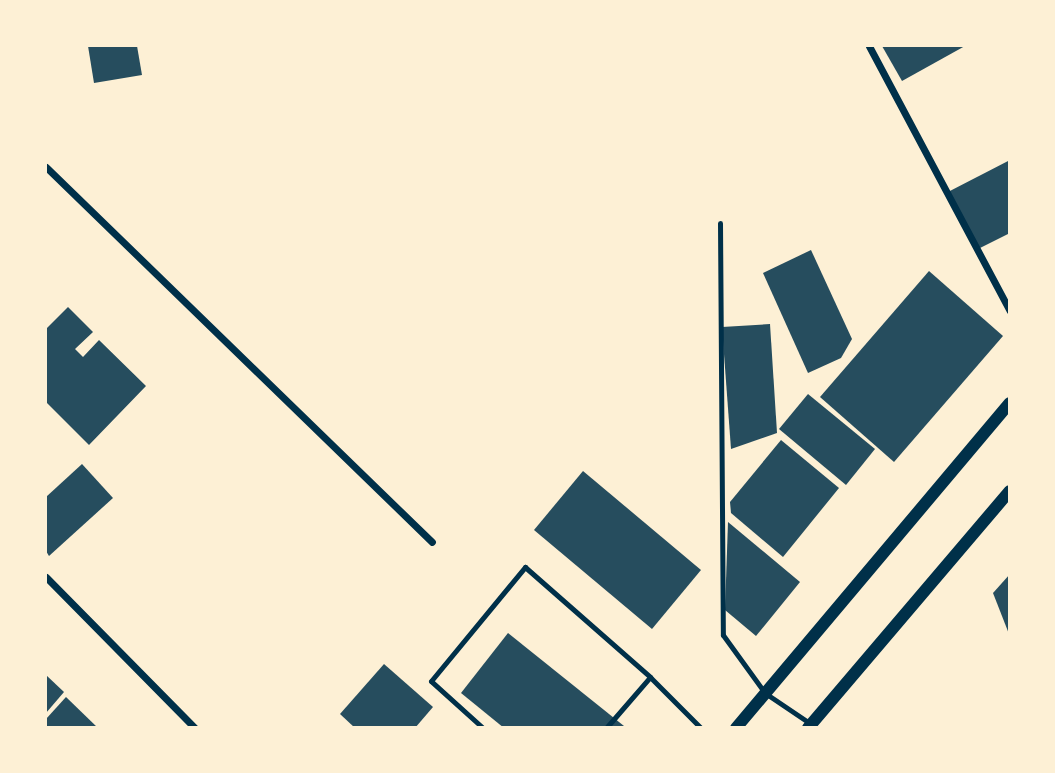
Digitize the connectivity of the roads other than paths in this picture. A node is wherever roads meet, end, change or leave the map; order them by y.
1 (869, 46) edge
2 (46, 167) edge
3 (720, 223) dead end
4 (1010, 311) edge
5 (1010, 403) edge
6 (1010, 491) edge
7 (432, 542) dead end
8 (46, 577) edge
9 (650, 677) junction
10 (765, 692) junction
11 (810, 726) edge
12 (195, 727) edge
13 (483, 727) edge
14 (606, 727) edge
15 (701, 727) edge
16 (736, 727) edge

1 - 4 street
2 - 7 street
3 - 10 lane
5 - 10 street
6 - 11 street
8 - 12 street
9 - 13 lane
9 - 14 lane
9 - 15 lane
10 - 11 lane
10 - 16 street

